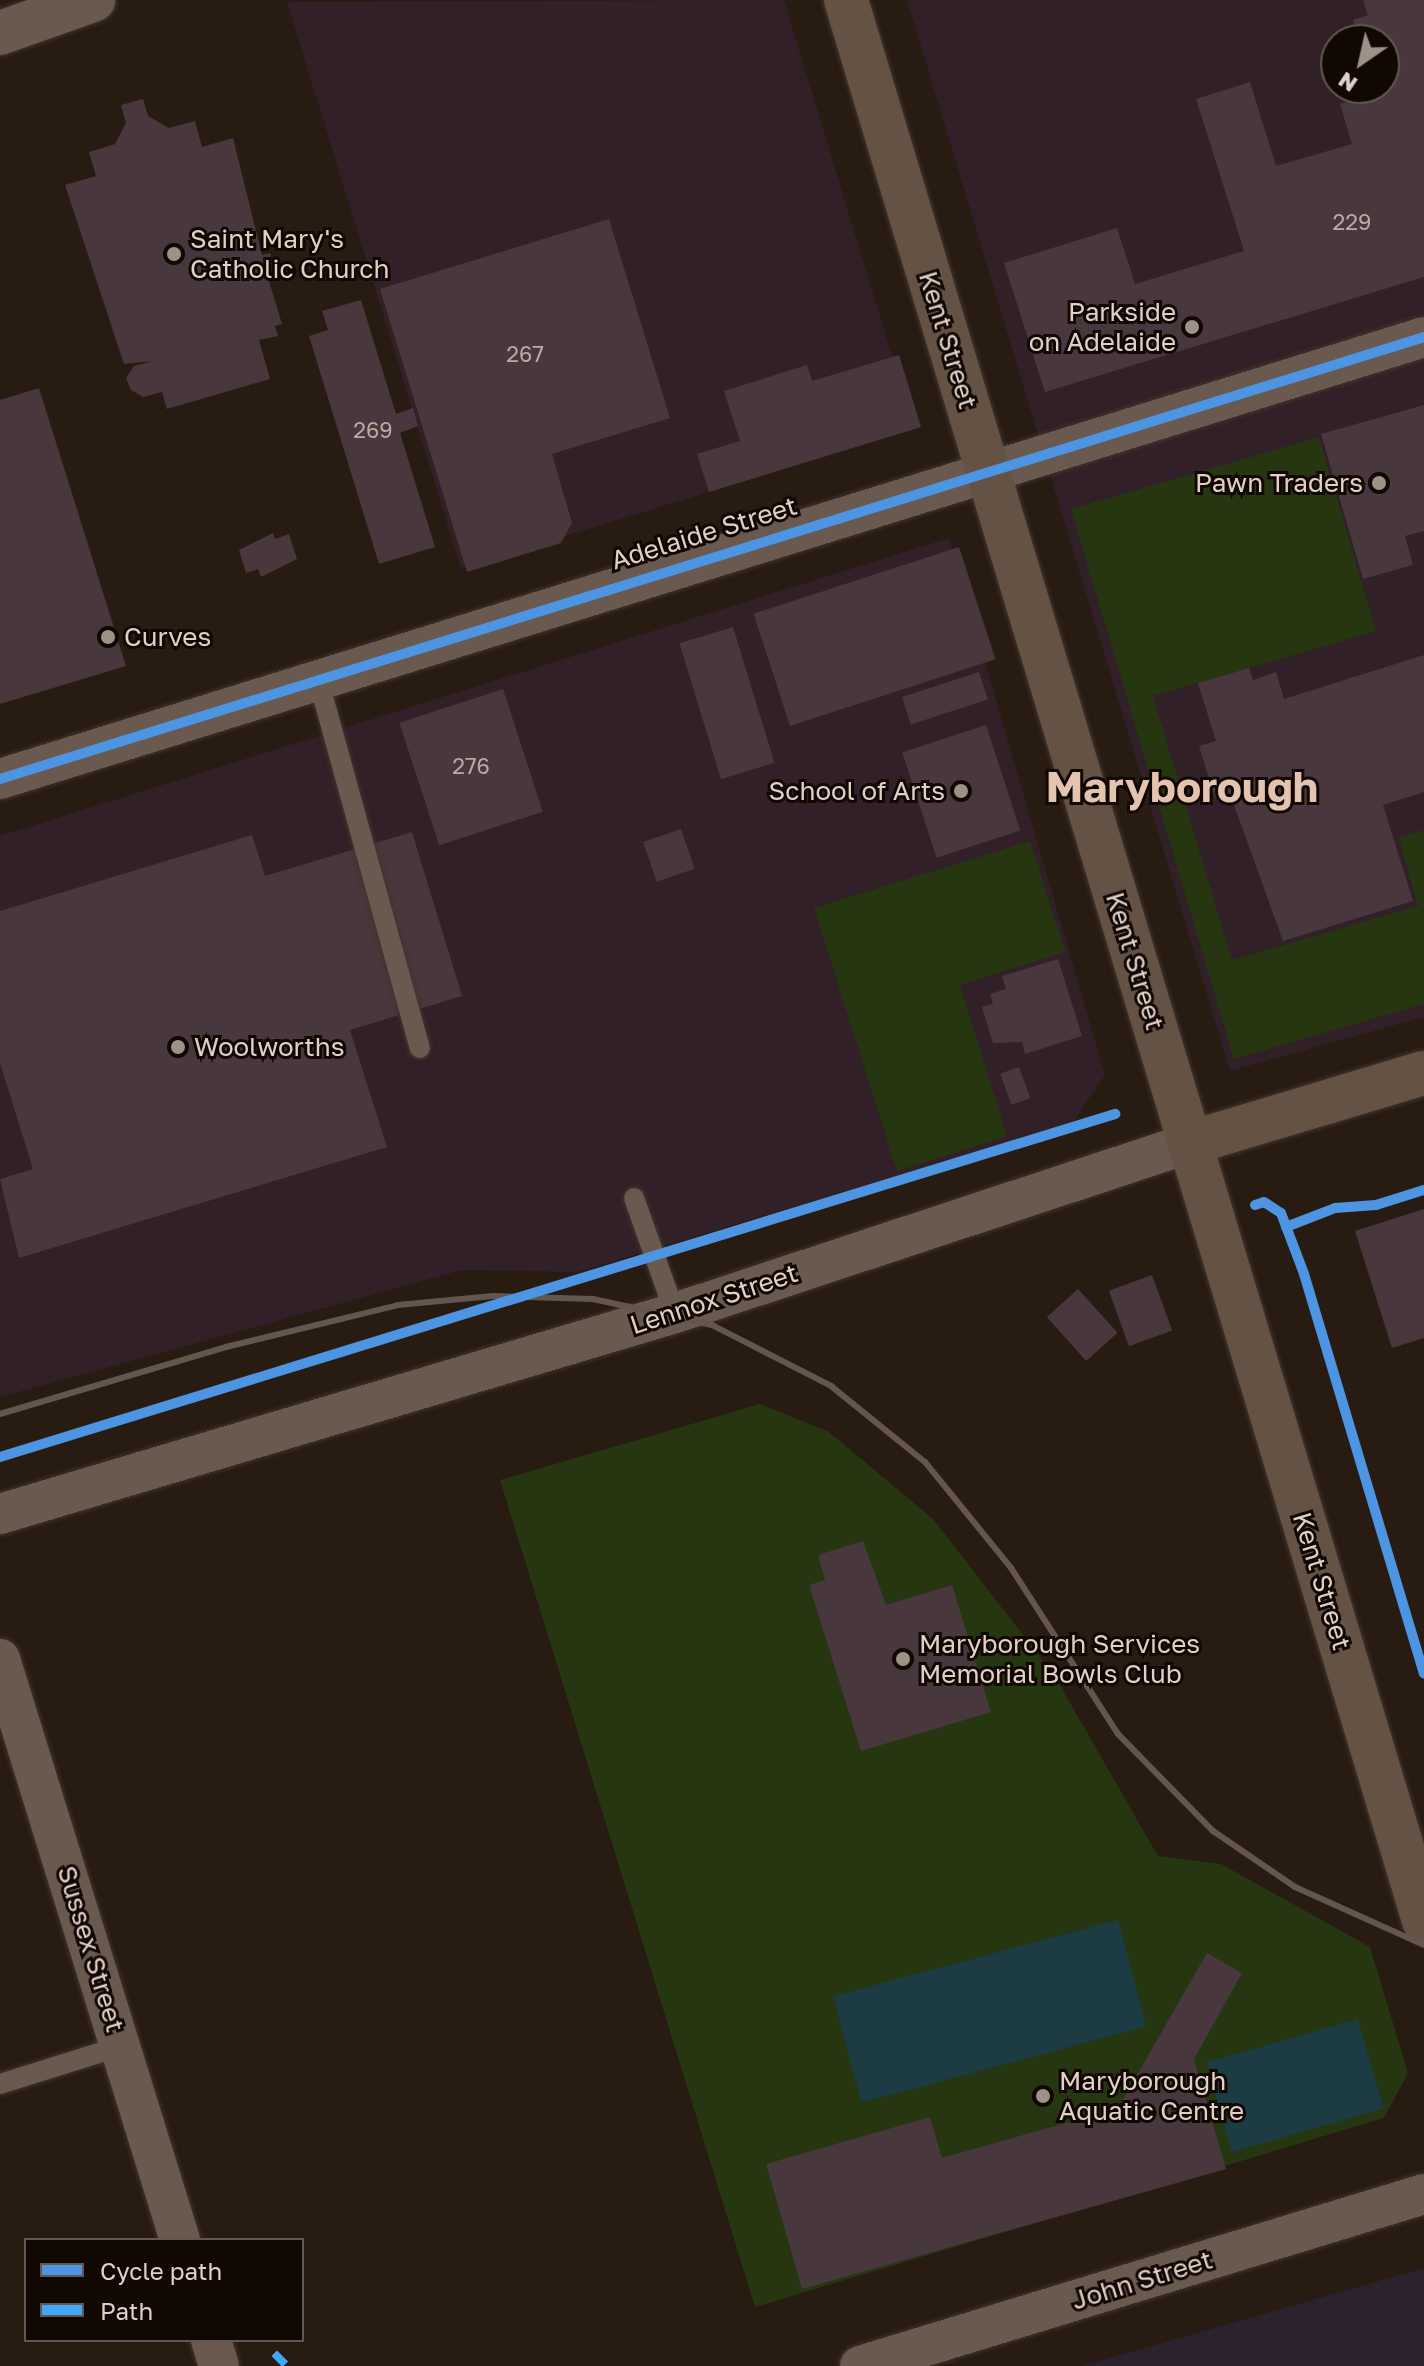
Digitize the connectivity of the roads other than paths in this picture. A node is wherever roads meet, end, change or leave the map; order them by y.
1 (93, 0) edge
2 (846, 0) edge
3 (0, 33) edge
4 (1424, 337) edge
5 (986, 468) junction
6 (317, 675) junction
7 (0, 779) edge
8 (420, 1048) dead end
9 (1424, 1073) edge
10 (1190, 1143) junction
11 (634, 1198) dead end
12 (675, 1313) junction
13 (0, 1514) edge
14 (0, 1659) edge
15 (1424, 1921) edge
16 (121, 2046) junction
17 (0, 2084) edge
18 (1424, 2194) edge
19 (179, 2238) edge
20 (212, 2342) edge
21 (219, 2366) edge
22 (860, 2366) edge

1 - 3 street
2 - 5 main road, Kent Street
4 - 5 street, Adelaide Street
5 - 6 street, Adelaide Street
5 - 10 main road, Kent Street
6 - 7 street, Adelaide Street
6 - 8 lane
9 - 10 main road, Lennox Street
10 - 12 street, Lennox Street
10 - 15 main road, Kent Street
11 - 12 lane
12 - 13 street, Lennox Street
14 - 16 street, Sussex Street
16 - 17 lane
16 - 19 street, Sussex Street
18 - 22 street, John Street
20 - 21 street

